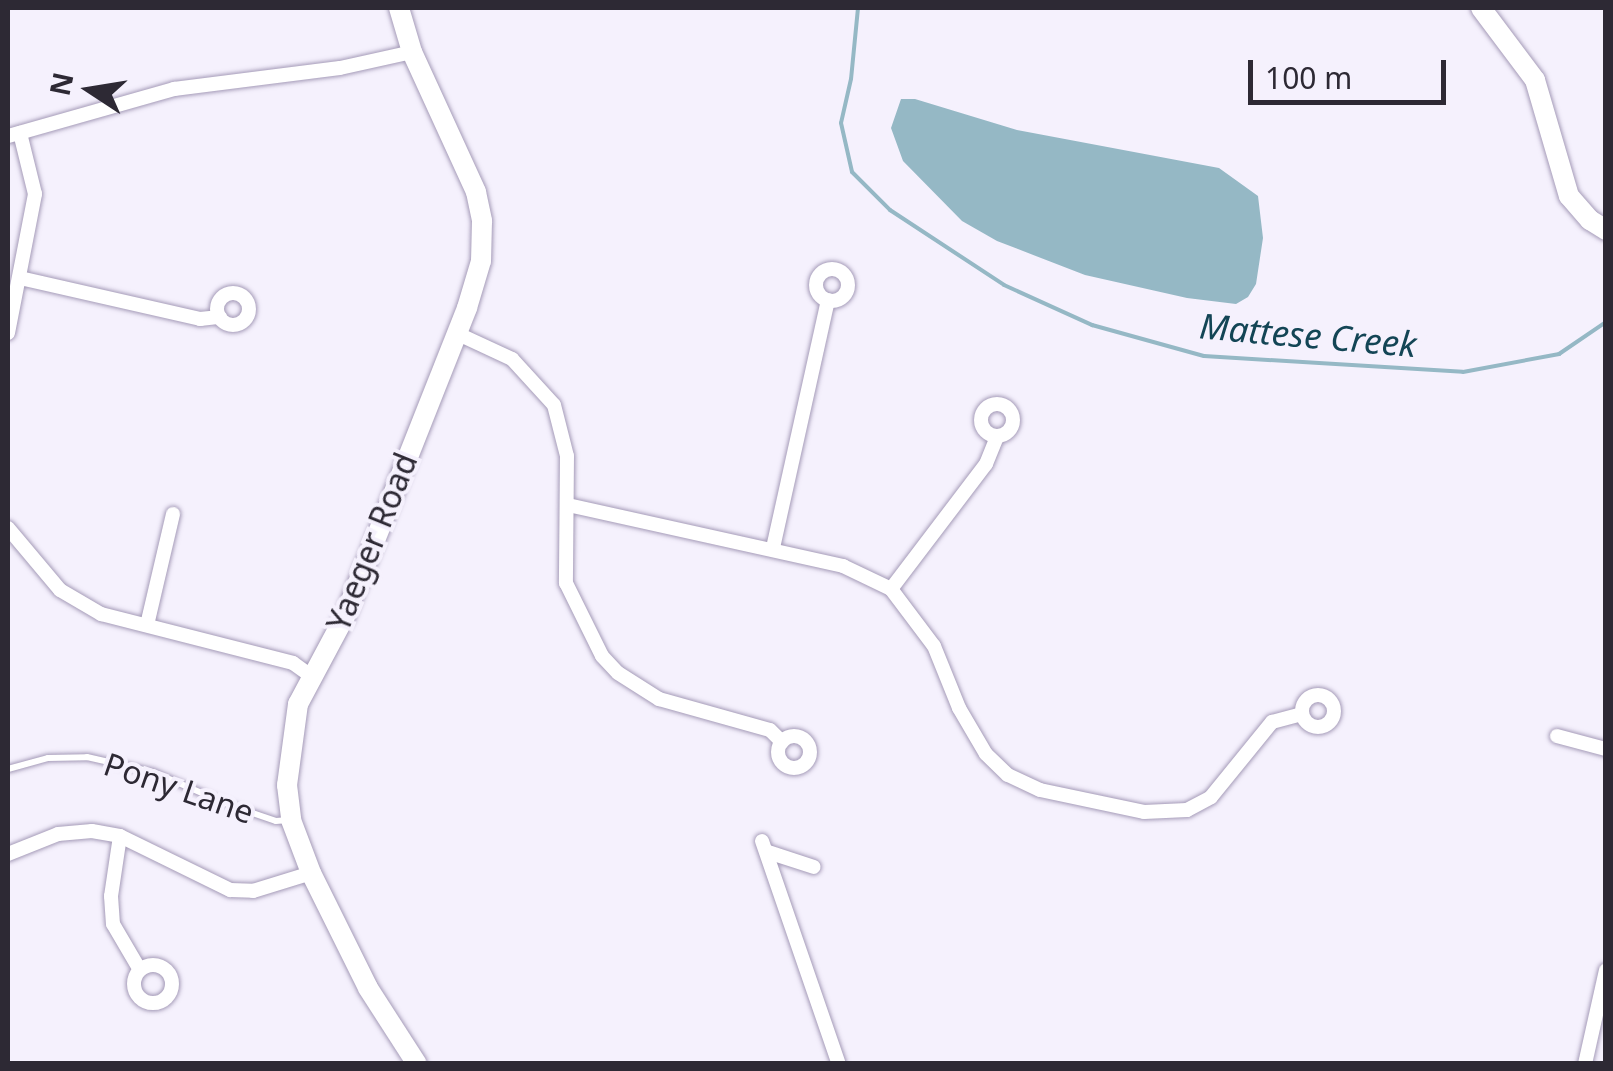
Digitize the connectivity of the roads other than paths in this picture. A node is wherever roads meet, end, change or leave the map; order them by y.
1 (399, 8) edge
2 (1481, 8) edge
3 (412, 52) junction
4 (14, 134) edge
5 (1606, 230) edge
6 (20, 278) junction
7 (828, 300) dead end
8 (220, 318) dead end
9 (8, 332) edge
10 (456, 333) junction
11 (997, 436) dead end
12 (568, 506) junction
13 (174, 514) dead end
14 (8, 528) edge
15 (773, 548) junction
16 (890, 589) junction
17 (147, 625) junction
18 (312, 676) junction
19 (1302, 714) dead end
20 (1557, 736) dead end
21 (782, 742) dead end
22 (1606, 749) edge
23 (8, 769) edge
24 (291, 820) junction
25 (120, 836) junction
26 (8, 854) edge
27 (814, 867) dead end
28 (311, 874) junction
29 (140, 970) dead end
30 (1606, 970) edge
31 (418, 1064) edge
32 (838, 1064) edge
33 (1585, 1064) edge

1 - 3 street, Yaeger Road
2 - 5 street
3 - 4 street
3 - 10 street, Yaeger Road
4 - 6 street
6 - 8 street
6 - 9 street
7 - 15 street
10 - 12 street
10 - 18 street, Yaeger Road
11 - 16 street
12 - 15 street
12 - 21 street
13 - 17 street
14 - 17 street
15 - 16 street
16 - 19 street
17 - 18 street
18 - 24 street, Yaeger Road
20 - 22 street
23 - 24 lane, Pony Lane
24 - 28 street, Yaeger Road
25 - 26 street
25 - 28 street
25 - 29 street
27 - 32 street
28 - 31 street, Yaeger Road
30 - 33 street

